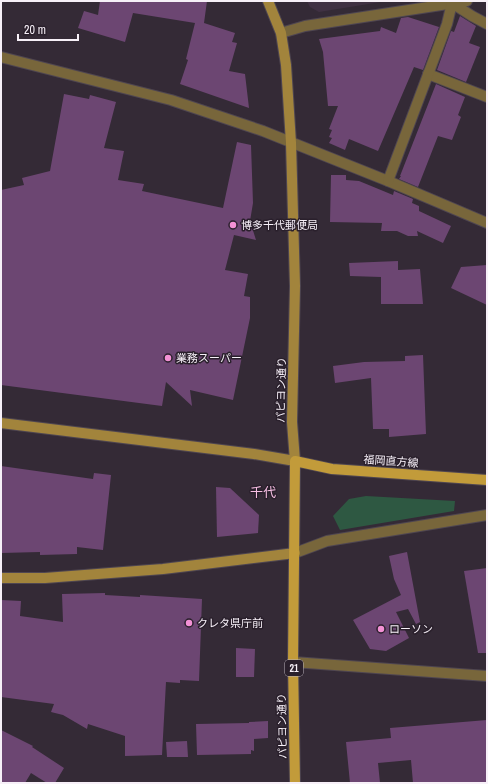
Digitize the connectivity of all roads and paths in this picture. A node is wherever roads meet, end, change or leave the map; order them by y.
1 (268, 1) edge
2 (467, 1) edge
3 (452, 3) junction
4 (487, 24) edge
5 (281, 33) junction
6 (1, 57) edge
7 (428, 74) junction
8 (487, 97) edge
9 (291, 143) junction
10 (388, 181) junction
11 (487, 223) edge
12 (1, 423) edge
13 (295, 461) junction
14 (487, 480) edge
15 (487, 515) edge
16 (294, 553) junction
17 (1, 578) edge
18 (293, 662) junction
19 (487, 676) edge
20 (295, 783) edge

1 - 5 street, パピヨン通り
2 - 3 street
3 - 4 street
3 - 5 street
3 - 7 street
5 - 9 street, パピヨン通り
6 - 9 street
7 - 8 street
7 - 10 street
9 - 10 street
9 - 13 street, パピヨン通り
10 - 11 street
12 - 13 street
13 - 14 main road, 福岡直方線
13 - 16 main road, パピヨン通り / 21
15 - 16 street
16 - 17 street
16 - 18 main road, パピヨン通り / 21
18 - 19 street
18 - 20 main road, パピヨン通り / 21

